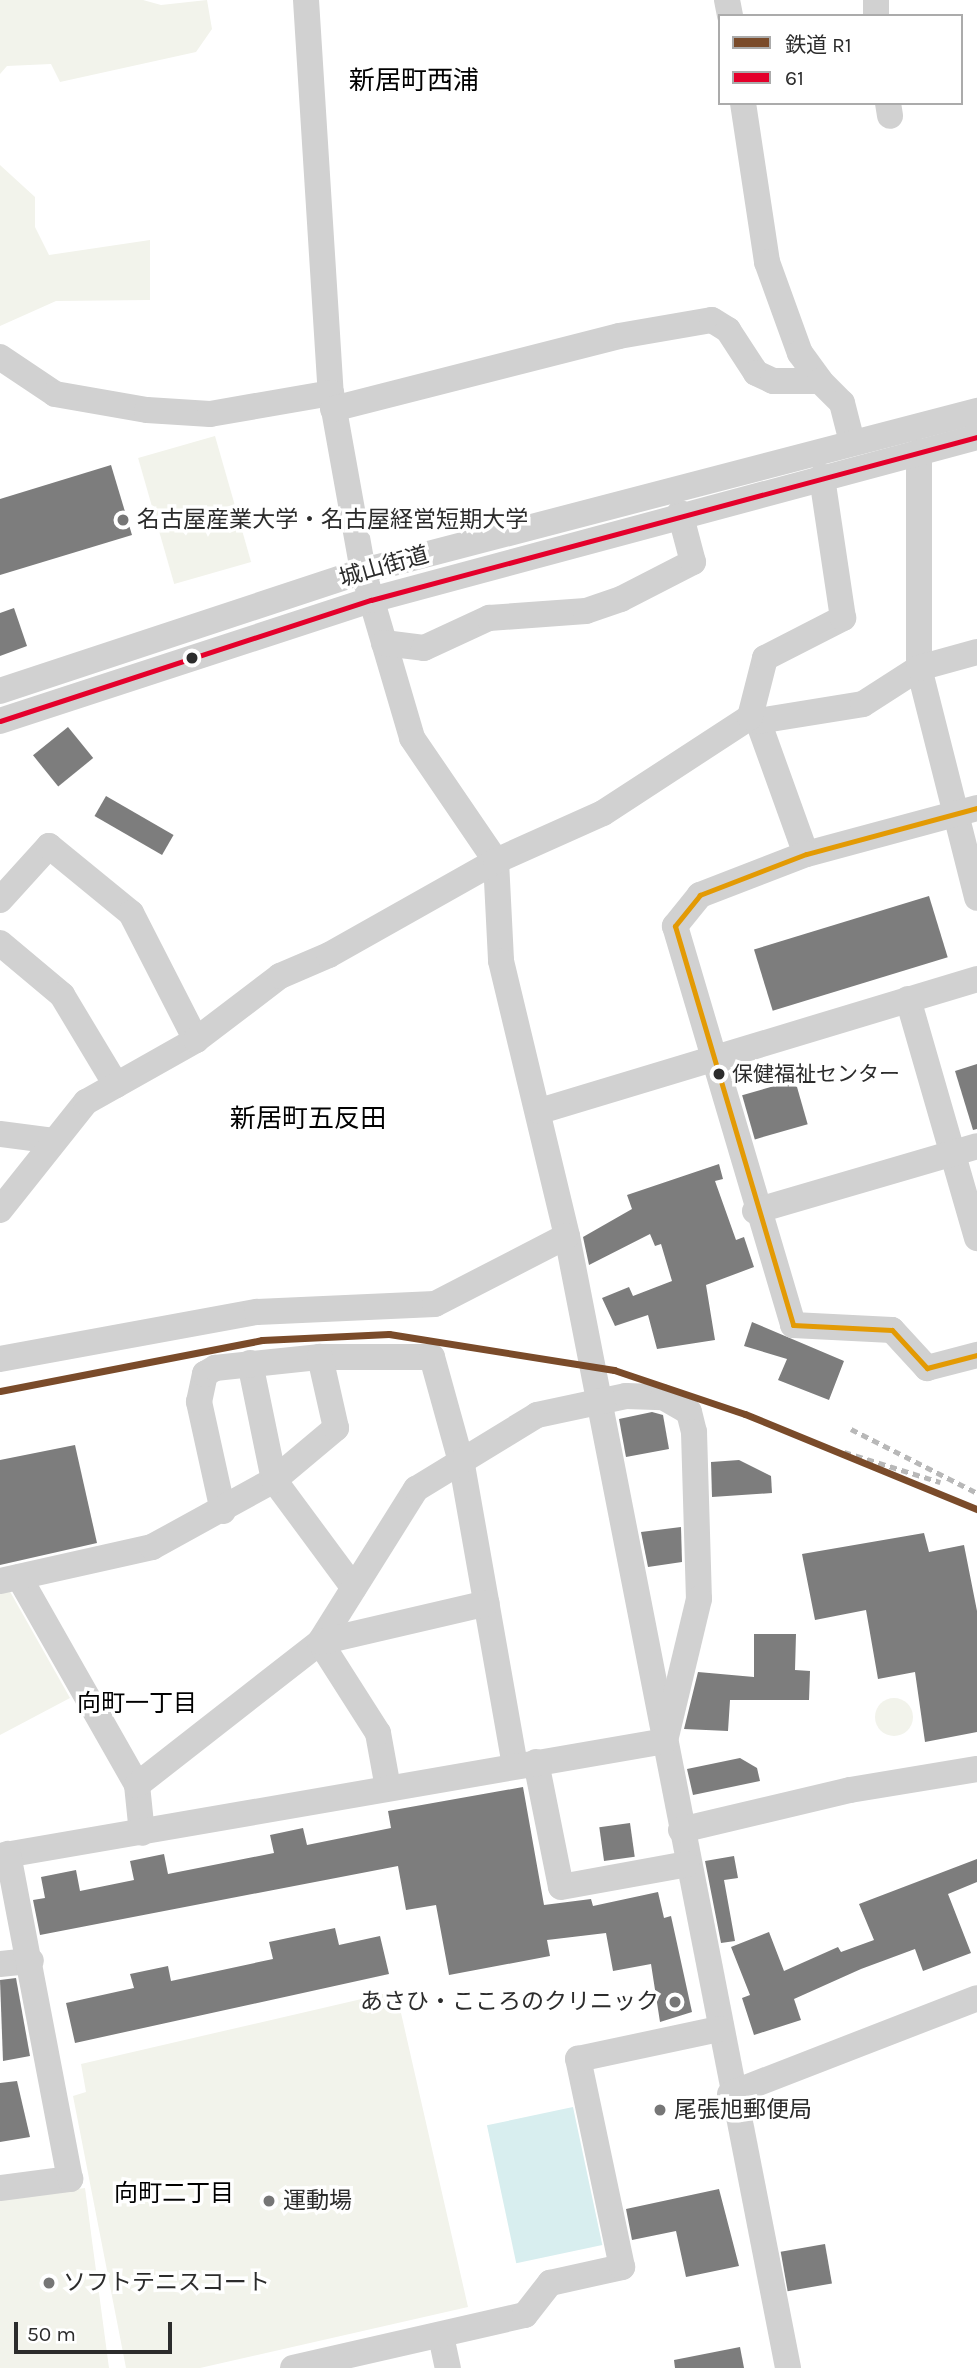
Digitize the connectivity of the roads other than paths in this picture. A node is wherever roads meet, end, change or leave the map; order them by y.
1 (306, 0) edge
2 (743, 105) edge
3 (0, 357) edge
4 (820, 381) junction
5 (332, 401) junction
6 (977, 411) edge
7 (977, 437) edge
8 (852, 442) junction
9 (919, 452) junction
10 (822, 477) junction
11 (680, 513) junction
12 (363, 571) junction
13 (371, 600) junction
14 (384, 643) junction
15 (977, 652) edge
16 (919, 668) junction
17 (0, 691) edge
18 (754, 719) junction
19 (0, 721) edge
20 (966, 811) edge
21 (806, 854) junction
22 (496, 861) junction
23 (977, 898) edge
24 (0, 900) edge
25 (0, 943) edge
26 (977, 979) edge
27 (908, 999) junction
28 (196, 1040) junction
29 (711, 1058) junction
30 (117, 1085) junction
31 (540, 1111) junction
32 (0, 1134) edge
33 (54, 1141) junction
34 (965, 1149) edge
35 (0, 1210) edge
36 (755, 1211) junction
37 (567, 1236) junction
38 (977, 1238) edge
39 (977, 1355) edge
40 (320, 1357) junction
41 (0, 1359) edge
42 (250, 1363) junction
43 (599, 1400) junction
44 (462, 1465) junction
45 (274, 1480) junction
46 (223, 1511) junction
47 (9, 1579) edge
48 (354, 1588) junction
49 (487, 1603) junction
50 (320, 1642) junction
51 (665, 1741) junction
52 (526, 1764) junction
53 (977, 1769) edge
54 (137, 1785) junction
55 (388, 1788) junction
56 (681, 1830) junction
57 (142, 1833) junction
58 (4, 1855) edge
59 (687, 1864) junction
60 (31, 1961) junction
61 (0, 1964) edge
62 (977, 1998) edge
63 (719, 2029) junction
64 (730, 2094) junction
65 (0, 2188) edge
66 (441, 2336) junction
67 (293, 2368) edge
68 (448, 2368) edge
69 (788, 2368) edge

1 - 5 street
2 - 4 street
3 - 5 street
4 - 5 street
4 - 8 street
5 - 12 street
6 - 8 street, 城山街道
7 - 9 street, 城山街道
8 - 12 street, 城山街道
9 - 10 street, 城山街道
9 - 16 street
10 - 11 street, 城山街道
10 - 18 street
11 - 13 street, 城山街道
11 - 14 street
12 - 13 street
12 - 17 street, 城山街道
13 - 14 street
13 - 19 street, 城山街道
14 - 22 street
15 - 16 street
16 - 18 street
16 - 20 street
18 - 21 street
18 - 22 street
20 - 21 street
20 - 23 street
21 - 29 street
22 - 28 street
22 - 31 street
24 - 28 street
25 - 30 street
26 - 27 street
27 - 29 street
27 - 34 street
28 - 30 street
29 - 31 street
29 - 36 street
30 - 33 street
31 - 37 street
32 - 33 street
33 - 35 street
34 - 36 street
34 - 38 street
36 - 39 street
37 - 41 street
37 - 43 street
40 - 42 street
40 - 44 street
40 - 45 street
42 - 45 street
42 - 46 street
43 - 44 street
43 - 51 street
43 - 51 street
44 - 48 street
44 - 49 street
45 - 46 street
45 - 48 street
46 - 47 street
47 - 54 street
48 - 50 street
49 - 50 street
49 - 52 street
50 - 54 street
50 - 55 street
51 - 52 street
51 - 56 street
52 - 55 street
52 - 59 street
53 - 56 street
54 - 57 street
55 - 57 street
56 - 59 street
57 - 58 street
58 - 60 street
59 - 63 street
60 - 61 street
60 - 65 street
62 - 64 street
63 - 64 street
63 - 66 street
64 - 69 street
66 - 67 street
66 - 68 street

